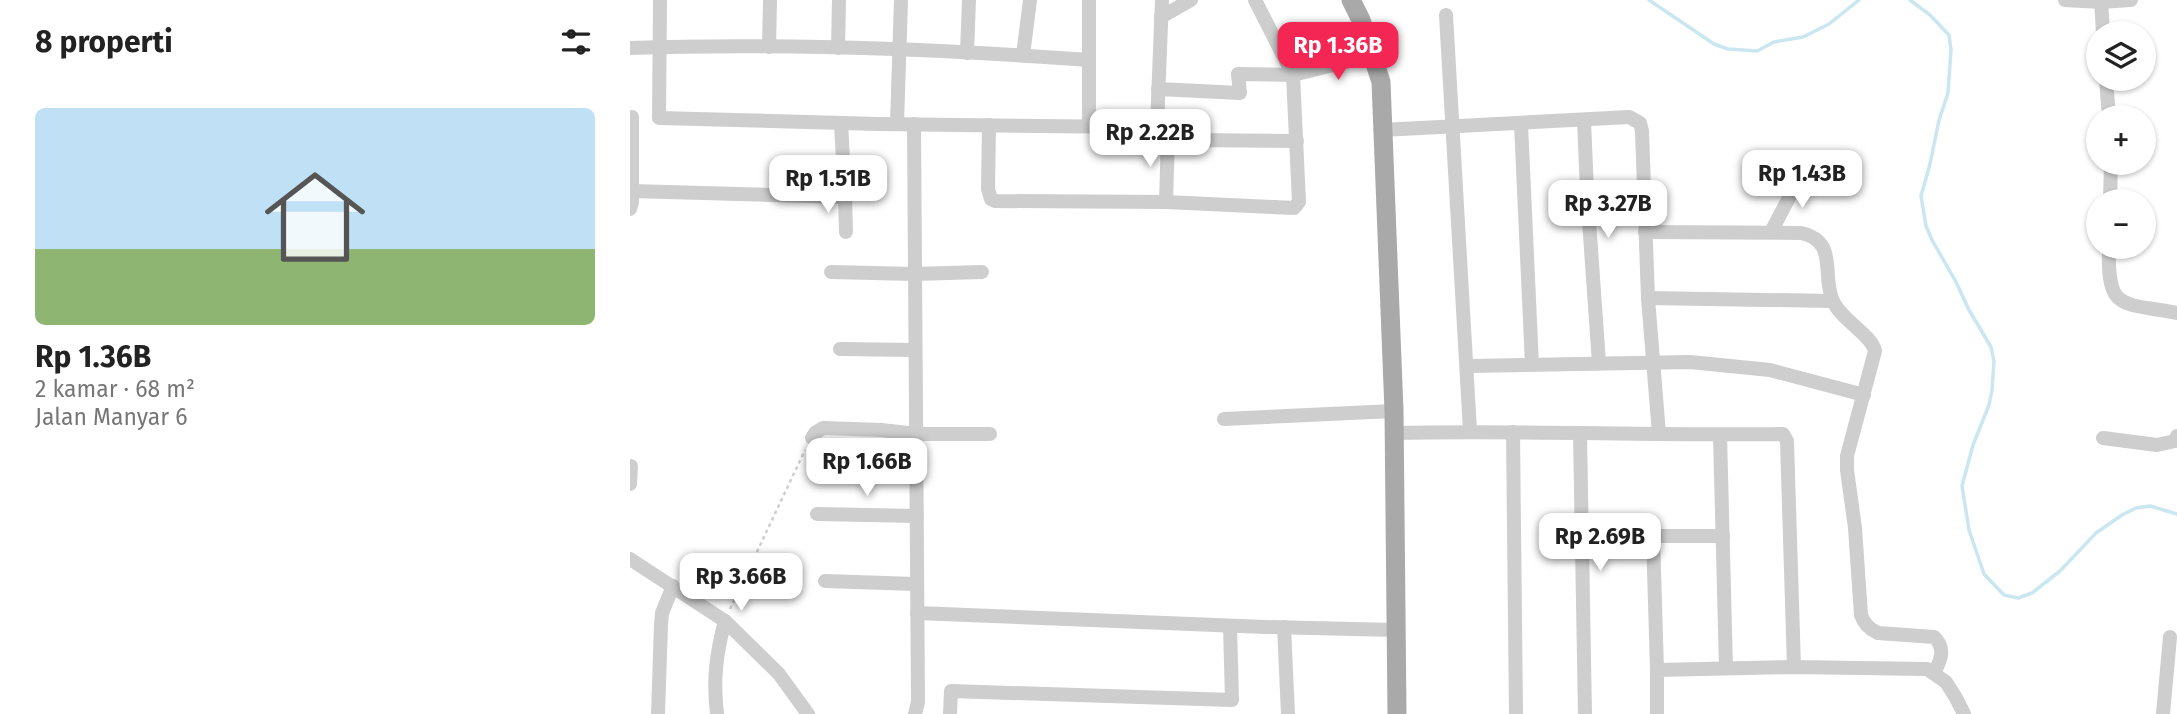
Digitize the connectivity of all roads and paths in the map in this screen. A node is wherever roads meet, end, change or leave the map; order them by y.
1 (660, 0) edge
2 (770, 0) edge
3 (839, 0) edge
4 (901, 0) edge
5 (969, 0) edge
6 (1030, 0) edge
7 (1089, 0) edge
8 (1162, 0) edge
9 (1191, 0) edge
10 (1255, 0) edge
11 (1351, 0) edge
12 (2065, 0) edge
13 (2131, 0) edge
14 (2101, 1) edge
15 (1446, 15) dead end
16 (1161, 17) junction
17 (2102, 21) edge
18 (658, 47) junction
19 (769, 47) junction
20 (630, 48) edge
21 (838, 48) junction
22 (899, 50) junction
23 (967, 52) junction
24 (1023, 55) junction
25 (1373, 55) junction
26 (1089, 60) junction
27 (1293, 75) junction
28 (1158, 89) junction
29 (631, 117) edge
30 (659, 118) junction
31 (1584, 120) junction
32 (841, 123) junction
33 (897, 124) junction
34 (914, 124) junction
35 (1521, 124) junction
36 (989, 125) junction
37 (1089, 125) junction
38 (1454, 127) junction
39 (1382, 130) junction
40 (1163, 131) junction
41 (1297, 141) junction
42 (1803, 171) dead end
43 (631, 182) edge
44 (845, 197) junction
45 (1166, 202) junction
46 (630, 209) edge
47 (846, 232) dead end
48 (1645, 232) junction
49 (1771, 232) junction
50 (2109, 259) edge
51 (831, 272) dead end
52 (982, 272) dead end
53 (914, 274) junction
54 (1648, 298) junction
55 (1832, 300) junction
56 (2177, 313) edge
57 (840, 349) dead end
58 (915, 350) junction
59 (1600, 363) junction
60 (1653, 363) junction
61 (1532, 365) junction
62 (1467, 366) junction
63 (1864, 395) junction
64 (1394, 411) junction
65 (1224, 419) dead end
66 (1470, 431) junction
67 (1513, 432) junction
68 (1394, 433) junction
69 (1580, 433) junction
70 (918, 434) junction
71 (990, 434) dead end
72 (1659, 434) junction
73 (1720, 435) junction
74 (2177, 436) edge
75 (812, 438) joint
76 (2104, 438) dead end
77 (631, 466) edge
78 (630, 484) edge
79 (817, 514) dead end
80 (917, 516) junction
81 (1582, 536) junction
82 (1653, 536) junction
83 (1723, 536) junction
84 (630, 559) edge
85 (825, 581) dead end
86 (916, 584) junction
87 (673, 586) junction
88 (916, 613) junction
89 (725, 621) junction
90 (1230, 626) junction
91 (1284, 627) junction
92 (1395, 630) junction
93 (2170, 637) dead end
94 (1794, 667) junction
95 (1726, 668) junction
96 (1657, 670) junction
97 (1934, 673) junction
98 (658, 714) edge
99 (717, 714) edge
100 (808, 714) edge
101 (915, 714) edge
102 (950, 714) edge
103 (1288, 714) edge
104 (1397, 714) edge
105 (1516, 714) edge
106 (1585, 714) edge
107 (1657, 714) edge
108 (1964, 714) edge
109 (2163, 714) edge

1 - 18 street
2 - 19 street
3 - 21 street
4 - 22 street
5 - 23 street
6 - 24 street
7 - 26 street
8 - 16 street
9 - 16 street
10 - 27 street
11 - 25 main road
12 - 14 street
13 - 14 street
14 - 17 street
15 - 38 street
16 - 28 street
18 - 19 street
18 - 20 street
18 - 30 street
19 - 21 street
21 - 22 street
22 - 23 street
22 - 33 street
23 - 24 street
24 - 26 street
25 - 27 street
25 - 39 main road
26 - 37 street
27 - 28 street
27 - 41 street
28 - 40 street
29 - 30 street
29 - 43 street
30 - 32 street
31 - 35 street
31 - 48 street
31 - 59 street
32 - 33 street
32 - 44 street
33 - 34 street
34 - 36 street
34 - 53 street
35 - 38 street
35 - 61 street
36 - 37 street
36 - 45 street
37 - 40 street
38 - 39 street
38 - 62 street
39 - 64 main road
40 - 41 street
40 - 45 street
41 - 45 street
42 - 49 street
43 - 44 street
43 - 46 street
44 - 47 street
48 - 49 street
48 - 54 street
49 - 55 street
50 - 56 street
51 - 53 street
52 - 53 street
53 - 58 street
54 - 55 street
54 - 60 street
55 - 63 street
57 - 58 street
58 - 70 street
59 - 60 street
59 - 61 street
60 - 63 street
60 - 72 street
61 - 62 street
62 - 66 street
63 - 97 street
64 - 65 street
64 - 68 main road
66 - 67 street
66 - 68 street
67 - 69 street
67 - 105 street
68 - 92 main road
69 - 72 street
69 - 81 street
70 - 71 street
70 - 75 street
70 - 80 street
72 - 73 street
73 - 83 street
73 - 94 street
74 - 76 street
75 - 89 path
77 - 78 street
79 - 80 street
80 - 86 street
81 - 82 street
81 - 106 street
82 - 83 street
82 - 96 street
83 - 95 street
84 - 87 street
85 - 86 street
86 - 88 street
87 - 89 street
87 - 98 street
88 - 90 street
88 - 101 street
89 - 99 street
89 - 100 street
90 - 91 street
90 - 102 street
91 - 92 street
91 - 103 street
92 - 104 main road
93 - 109 street
94 - 95 street
94 - 97 street
95 - 96 street
96 - 107 street
97 - 108 street

